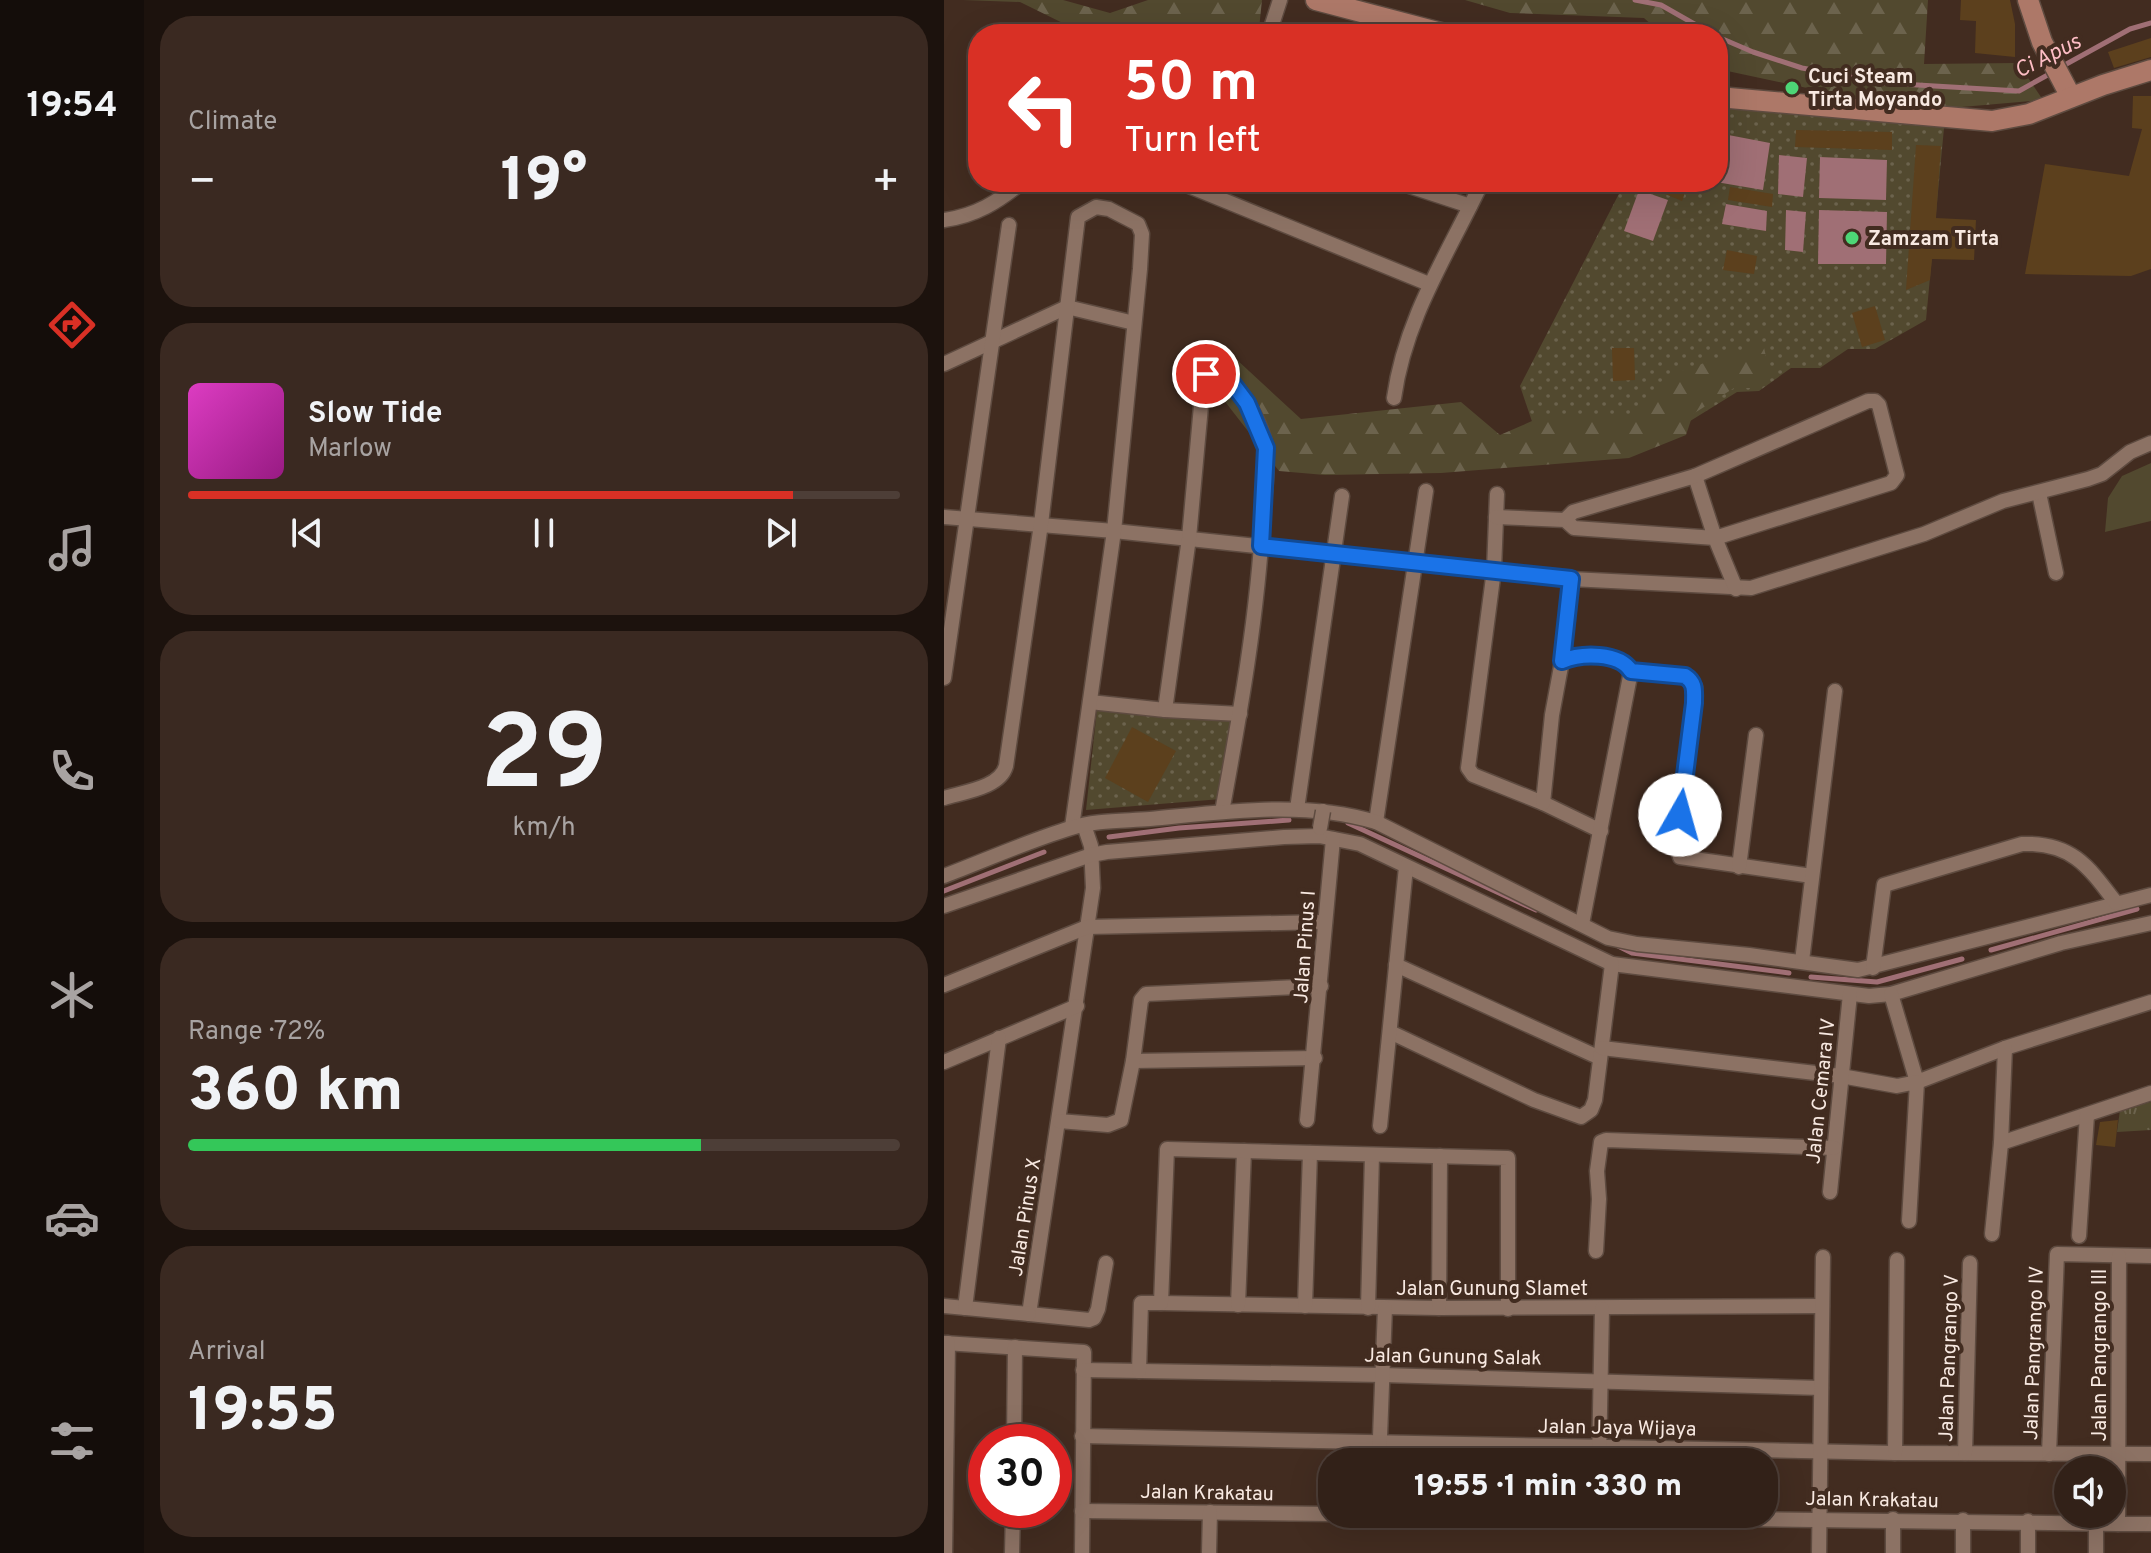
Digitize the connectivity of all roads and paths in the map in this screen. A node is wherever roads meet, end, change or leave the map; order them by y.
1 (1280, 0) edge
2 (1316, 0) edge
3 (2028, 0) edge
4 (1272, 24) edge
5 (1407, 24) edge
6 (2151, 70) edge
7 (2068, 92) junction
8 (1728, 98) edge
9 (1008, 192) edge
10 (1204, 192) edge
11 (1427, 192) edge
12 (1477, 192) edge
13 (1470, 206) junction
14 (944, 220) edge
15 (1009, 225) dead end
16 (1429, 284) junction
17 (1067, 307) junction
18 (1134, 323) junction
19 (991, 341) junction
20 (944, 364) edge
21 (1394, 398) dead end
22 (2151, 443) edge
23 (1695, 476) junction
24 (1426, 491) dead end
25 (2039, 493) junction
26 (1497, 494) dead end
27 (1342, 496) dead end
28 (944, 517) edge
29 (1496, 517) junction
30 (966, 518) junction
31 (1565, 520) junction
32 (1041, 524) junction
33 (1114, 531) junction
34 (1189, 538) junction
35 (1715, 538) junction
36 (1261, 546) junction
37 (1335, 553) junction
38 (1417, 563) junction
39 (1494, 570) junction
40 (2056, 573) dead end
41 (1569, 589) junction
42 (1736, 589) junction
43 (946, 653) edge
44 (1562, 661) junction
45 (1631, 671) junction
46 (944, 678) edge
47 (1835, 691) dead end
48 (1090, 702) junction
49 (1165, 710) junction
50 (1240, 714) junction
51 (1756, 735) dead end
52 (944, 798) edge
53 (1543, 803) junction
54 (1297, 809) junction
55 (1321, 810) junction
56 (1222, 812) junction
57 (1376, 822) junction
58 (1601, 831) junction
59 (1324, 834) junction
60 (1085, 837) junction
61 (1406, 867) junction
62 (1739, 867) junction
63 (944, 876) edge
64 (1812, 876) junction
65 (2151, 895) edge
66 (2116, 903) junction
67 (944, 906) edge
68 (1325, 922) junction
69 (2151, 923) edge
70 (1582, 924) junction
71 (1087, 927) junction
72 (1973, 955) junction
73 (1802, 961) junction
74 (1612, 964) junction
75 (1396, 965) junction
76 (1873, 968) junction
77 (944, 985) edge
78 (1321, 986) junction
79 (1850, 994) junction
80 (1891, 994) junction
81 (2151, 1002) edge
82 (1077, 1006) junction
83 (1390, 1032) junction
84 (999, 1038) junction
85 (2005, 1048) junction
86 (1601, 1053) junction
87 (1315, 1058) junction
88 (1133, 1061) junction
89 (944, 1062) edge
90 (1841, 1076) junction
91 (1917, 1082) junction
92 (2151, 1093) edge
93 (2087, 1115) junction
94 (1307, 1120) dead end
95 (1059, 1121) junction
96 (1380, 1126) dead end
97 (2001, 1143) junction
98 (1834, 1148) junction
99 (1244, 1151) junction
100 (1310, 1153) junction
101 (1372, 1155) junction
102 (1440, 1156) junction
103 (1830, 1192) dead end
104 (1909, 1221) dead end
105 (1992, 1234) dead end
106 (2079, 1236) dead end
107 (1596, 1251) dead end
108 (2119, 1256) junction
109 (2151, 1256) edge
110 (1823, 1257) dead end
111 (1897, 1260) dead end
112 (1106, 1263) dead end
113 (1970, 1263) dead end
114 (1161, 1303) junction
115 (1238, 1305) junction
116 (944, 1306) edge
117 (1305, 1306) junction
118 (1822, 1306) junction
119 (965, 1308) junction
120 (1368, 1308) junction
121 (1385, 1308) junction
122 (1439, 1308) junction
123 (1508, 1309) junction
124 (1602, 1309) junction
125 (1029, 1314) junction
126 (946, 1343) edge
127 (1015, 1347) junction
128 (1083, 1370) junction
129 (1139, 1371) junction
130 (1383, 1375) junction
131 (1600, 1380) junction
132 (1821, 1388) junction
133 (1014, 1424) edge
134 (1082, 1436) junction
135 (1380, 1441) junction
136 (1599, 1446) junction
137 (1380, 1448) edge
138 (1821, 1451) junction
139 (1895, 1453) junction
140 (1965, 1453) junction
141 (2049, 1454) junction
142 (2119, 1454) junction
143 (2151, 1454) edge
144 (1082, 1511) junction
145 (1210, 1512) junction
146 (1318, 1514) edge
147 (1778, 1518) edge
148 (1820, 1518) junction
149 (1893, 1519) junction
150 (1963, 1520) junction
151 (2028, 1521) junction
152 (2054, 1522) edge
153 (2126, 1524) edge
154 (2151, 1524) edge
155 (1013, 1528) edge
156 (2096, 1528) edge
157 (945, 1553) edge
158 (1012, 1553) edge
159 (1082, 1553) edge
160 (1209, 1553) edge
161 (1819, 1553) edge
162 (1893, 1553) edge
163 (1963, 1553) edge
164 (2028, 1553) edge
165 (2096, 1553) edge

1 - 4 street
2 - 5 street
3 - 7 street
6 - 7 street
7 - 8 street
9 - 14 street
10 - 16 street
11 - 13 street
12 - 13 street
13 - 16 street
15 - 19 street
16 - 21 street
17 - 18 street
17 - 18 street, Jalan Pinus X
17 - 19 street
17 - 32 street
18 - 33 street, Jalan Pinus X
19 - 20 street
19 - 30 street
22 - 25 street
23 - 31 street
23 - 35 street
23 - 35 street
24 - 38 street
25 - 40 street
25 - 42 street
26 - 29 street
27 - 37 street
28 - 30 street
29 - 31 street
29 - 39 street
30 - 32 street
30 - 43 street
31 - 35 street
32 - 33 street
32 - 52 street
33 - 34 street
33 - 48 street, Jalan Pinus X
34 - 36 street
34 - 36 street
34 - 49 street
35 - 42 street
36 - 37 street
36 - 50 street
37 - 38 street
37 - 54 street
38 - 39 street
38 - 57 street
39 - 41 street
39 - 53 street
41 - 42 street
41 - 44 street
43 - 46 street
44 - 45 street
44 - 53 street
45 - 58 street
45 - 62 street
47 - 64 street
48 - 49 street
48 - 60 street, Jalan Pinus X
49 - 50 street
50 - 56 street
51 - 62 street
53 - 58 street
54 - 55 street
54 - 56 street
55 - 57 street
55 - 59 street, Jalan Pinus I, bridge
56 - 60 street
57 - 70 street
58 - 70 street
59 - 60 street
59 - 61 street
59 - 68 street, Jalan Pinus I
60 - 63 street
60 - 67 street
60 - 71 street, Jalan Pinus X
61 - 74 street
61 - 75 street
62 - 64 street
64 - 73 street
65 - 66 street
66 - 72 street
66 - 76 street
68 - 71 street
68 - 78 street, Jalan Pinus I
69 - 72 street
70 - 73 street
71 - 77 street
71 - 82 street, Jalan Pinus X
72 - 76 street
72 - 80 street
73 - 76 street
74 - 79 street
74 - 86 street
75 - 83 street
75 - 86 street
78 - 87 street, Jalan Pinus I
78 - 88 street
79 - 80 street
79 - 90 street, Jalan Cemara IV
80 - 91 street
81 - 85 street
82 - 84 street
82 - 95 street, Jalan Pinus X
83 - 86 street
83 - 96 street
84 - 89 street
84 - 119 street
85 - 91 street
85 - 97 street
86 - 90 street
87 - 88 street
87 - 94 street, Jalan Pinus I
88 - 95 street
90 - 91 street
90 - 98 street, Jalan Cemara IV
91 - 104 street
92 - 93 street
93 - 97 street
93 - 106 street
95 - 125 street, Jalan Pinus X
97 - 105 street
98 - 103 street, Jalan Cemara IV
98 - 107 street
99 - 100 street
99 - 114 street
99 - 115 street
100 - 101 street
100 - 117 street
101 - 102 street
101 - 120 street
102 - 122 street
102 - 123 street
108 - 109 street
108 - 141 street, Jalan Pangrango IV
108 - 142 street, Jalan Pangrango III
110 - 118 street
111 - 139 street
112 - 125 street
113 - 140 street, Jalan Pangrango V
114 - 115 street, Jalan Gunung Slamet
114 - 129 street
115 - 117 street, Jalan Gunung Slamet
116 - 119 street
117 - 120 street, Jalan Gunung Slamet
118 - 124 street, Jalan Gunung Slamet
118 - 132 street
119 - 125 street
120 - 121 street, Jalan Gunung Slamet
121 - 122 street, Jalan Gunung Slamet
121 - 130 street
122 - 123 street, Jalan Gunung Slamet
123 - 124 street, Jalan Gunung Slamet
124 - 131 street
126 - 127 street
126 - 157 street
127 - 128 street
127 - 133 street
128 - 129 street, Jalan Gunung Salak
128 - 134 street
129 - 130 street, Jalan Gunung Salak
130 - 131 street, Jalan Gunung Salak
130 - 135 street
131 - 132 street, Jalan Gunung Salak
131 - 136 street
132 - 138 street
134 - 135 street, Jalan Jaya Wijaya
134 - 144 street
135 - 136 street, Jalan Jaya Wijaya
135 - 137 street
136 - 138 street, Jalan Jaya Wijaya
138 - 139 street, Jalan Jaya Wijaya
138 - 148 street
139 - 140 street, Jalan Jaya Wijaya
140 - 141 street, Jalan Jaya Wijaya
141 - 142 street, Jalan Jaya Wijaya
142 - 143 street, Jalan Jaya Wijaya
144 - 145 street, Jalan Krakatau
144 - 159 street
145 - 146 street, Jalan Krakatau
145 - 160 street
147 - 148 street, Jalan Krakatau
148 - 149 street, Jalan Krakatau
148 - 161 street
149 - 150 street, Jalan Krakatau
149 - 162 street
150 - 151 street, Jalan Krakatau
150 - 163 street
151 - 152 street, Jalan Krakatau
151 - 164 street
153 - 154 street, Jalan Krakatau
155 - 158 street
156 - 165 street

